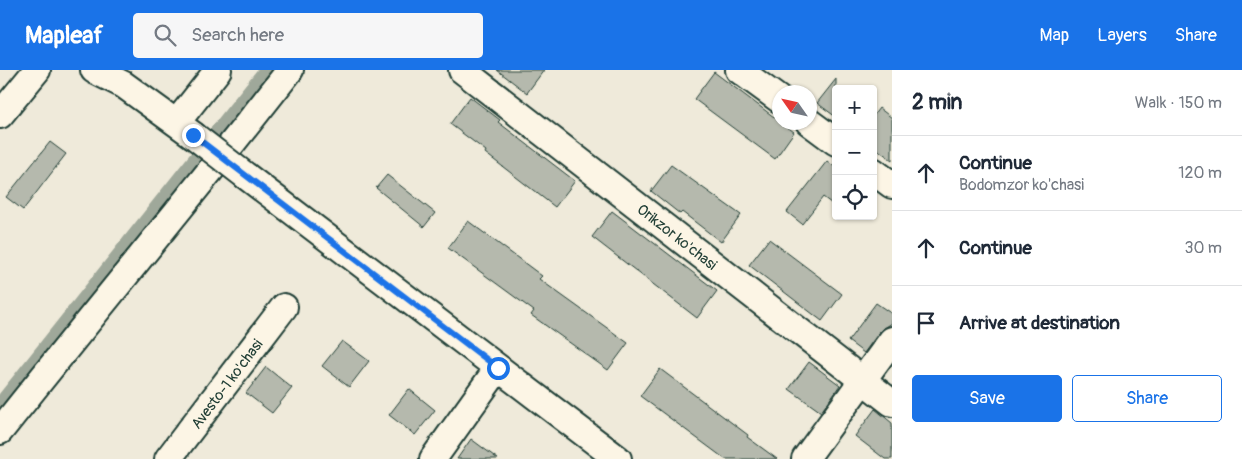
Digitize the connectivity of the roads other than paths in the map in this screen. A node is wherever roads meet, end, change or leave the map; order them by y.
1 (37, 70) edge
2 (94, 70) edge
3 (218, 70) edge
4 (290, 70) edge
5 (462, 70) edge
6 (739, 70) edge
7 (772, 94) edge
8 (0, 115) edge
9 (185, 128) junction
10 (817, 128) edge
11 (832, 139) edge
12 (222, 158) junction
13 (877, 174) edge
14 (892, 185) edge
15 (284, 307) dead end
16 (892, 340) edge
17 (498, 368) junction
18 (863, 381) junction
19 (892, 403) edge
20 (0, 431) edge
21 (168, 459) edge
22 (433, 459) edge
23 (618, 459) edge
24 (805, 459) edge

1 - 8 street
2 - 9 street
3 - 9 street
4 - 12 street
5 - 18 street, Orikzor ko'chasi
6 - 7 street
9 - 12 street, bridge
10 - 11 street
12 - 17 street, bridge
12 - 20 street
13 - 14 street
15 - 21 street, Avesto-1 ko'chasi
16 - 18 street
17 - 22 street
17 - 23 street
18 - 19 street, Orikzor ko'chasi
18 - 24 street

